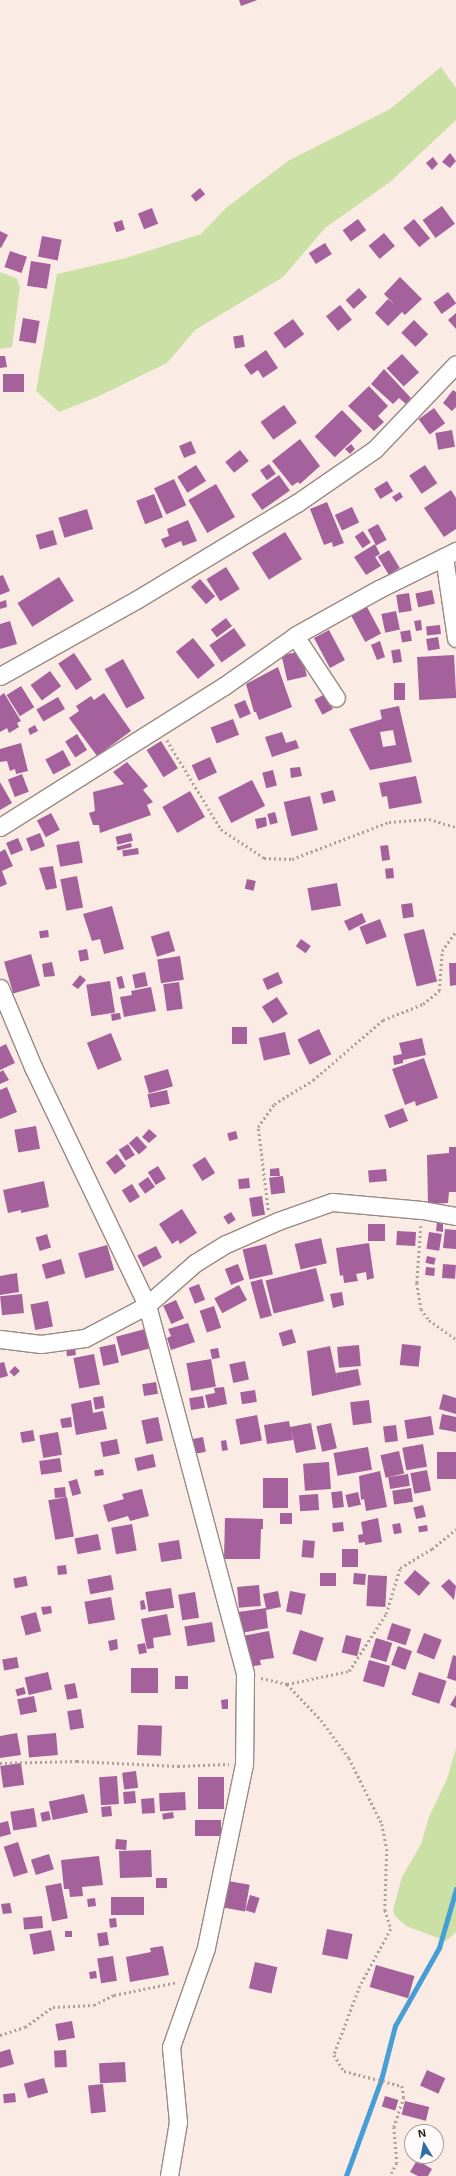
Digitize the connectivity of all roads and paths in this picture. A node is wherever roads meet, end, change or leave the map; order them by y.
1 (456, 364) edge
2 (450, 554) edge
3 (295, 636) junction
4 (456, 638) edge
5 (0, 676) edge
6 (336, 698) dead end
7 (160, 727) junction
8 (0, 827) edge
9 (456, 827) edge
10 (456, 931) edge
11 (0, 988) edge
12 (422, 1210) junction
13 (456, 1216) edge
14 (270, 1224) junction
15 (147, 1305) junction
16 (0, 1339) edge
17 (456, 1340) edge
18 (456, 1529) edge
19 (245, 1674) junction
20 (287, 1684) junction
21 (0, 1763) edge
22 (244, 1764) junction
23 (198, 1975) junction
24 (0, 2035) edge
25 (169, 2176) edge
26 (390, 2176) edge

1 - 5 street
2 - 3 street
2 - 4 street
3 - 6 street
3 - 7 street
7 - 8 street
7 - 9 path
10 - 14 path
11 - 15 street
12 - 13 street
12 - 14 street
12 - 17 path
14 - 15 street
15 - 16 street
15 - 19 street
18 - 20 path
19 - 20 path
19 - 22 street
20 - 26 path
21 - 22 path
22 - 23 street
23 - 24 path
23 - 25 street

